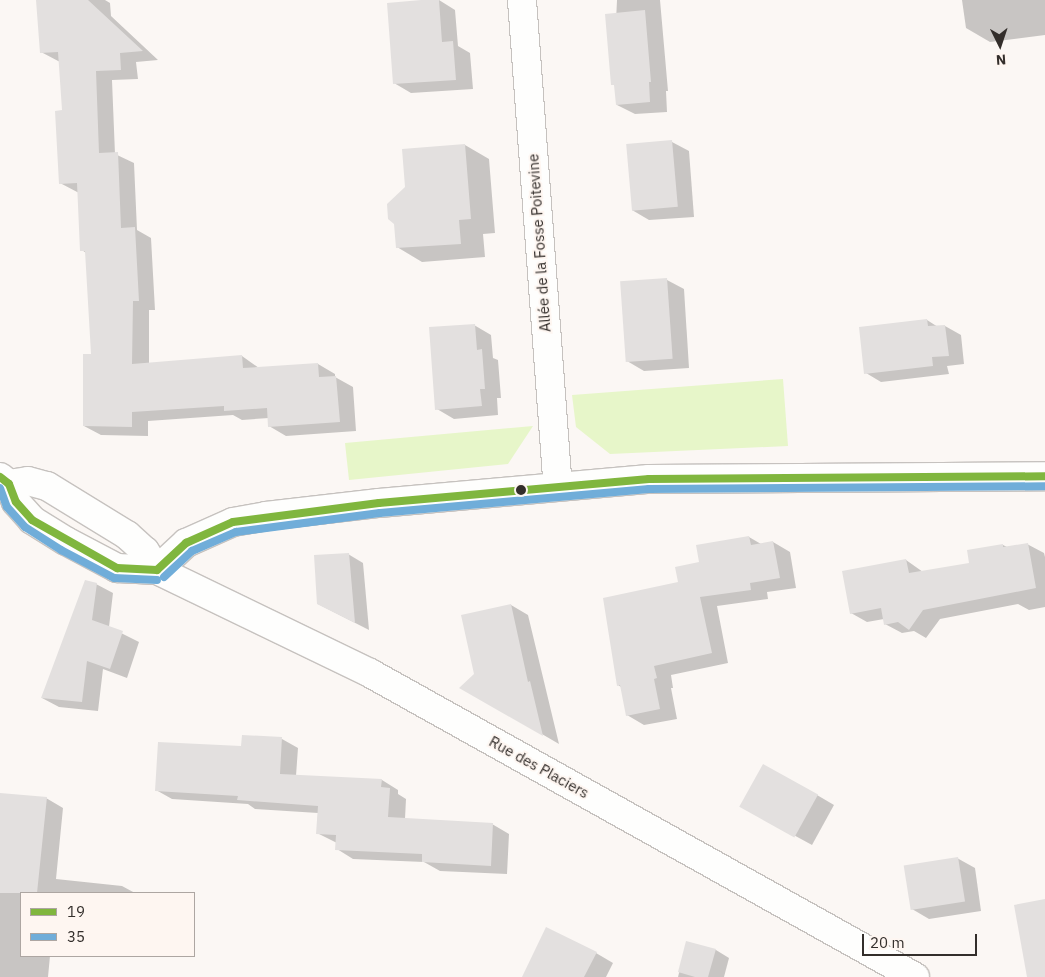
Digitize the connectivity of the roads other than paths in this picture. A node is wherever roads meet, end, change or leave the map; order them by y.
1 (522, 0) edge
2 (1045, 476) edge
3 (3, 486) edge
4 (558, 486) junction
5 (157, 570) junction
6 (915, 977) edge

1 - 4 street, Allée de la Fosse Poitevine
2 - 4 street
3 - 5 street, Rue des Placiers
3 - 5 street, Rue des Placiers
4 - 5 street
5 - 6 street, Rue des Placiers

